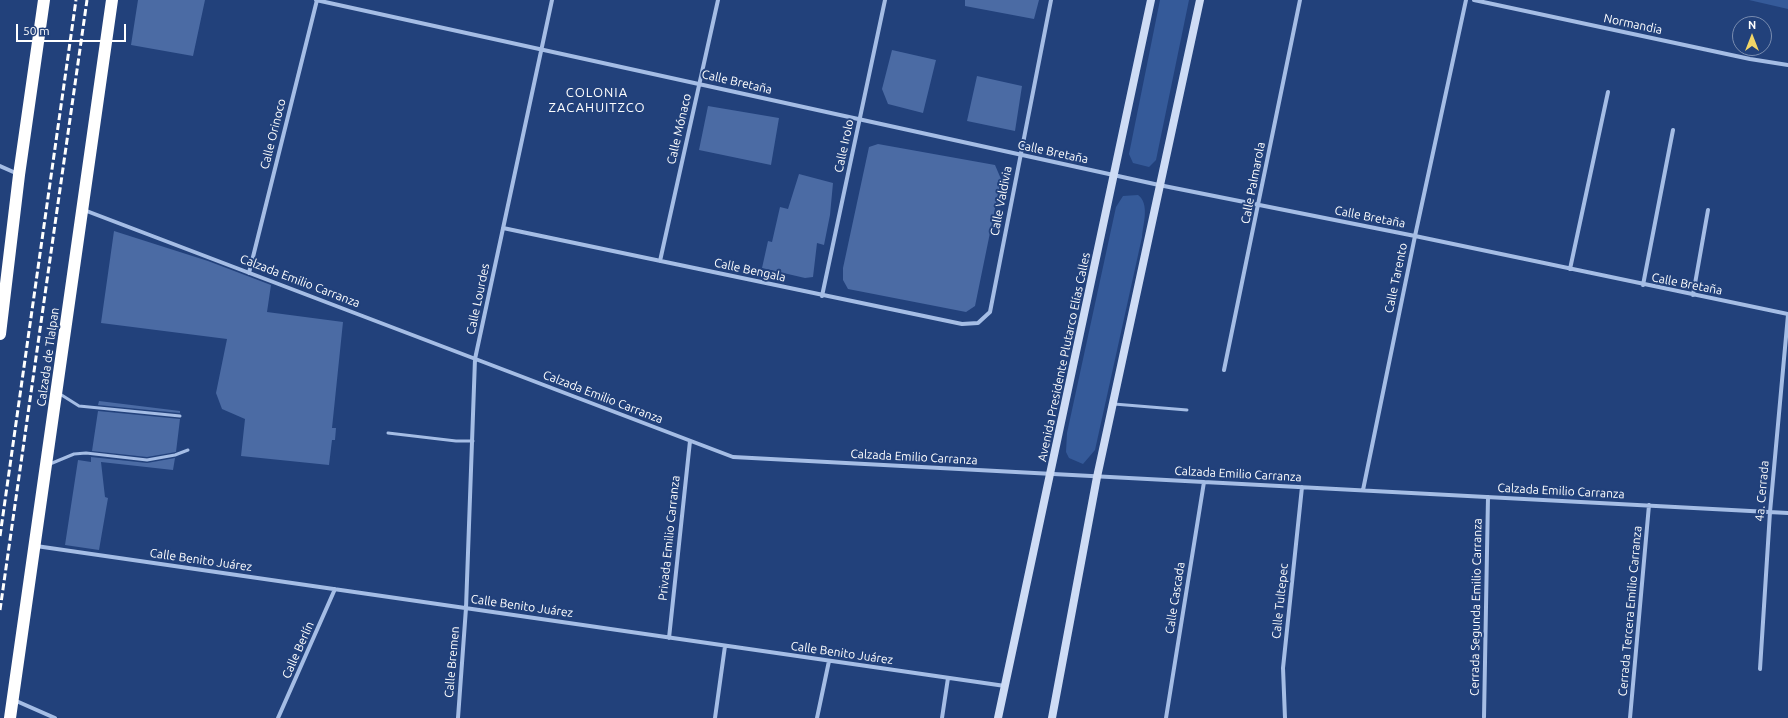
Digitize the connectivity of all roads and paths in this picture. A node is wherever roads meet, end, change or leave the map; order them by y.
1 (44, 0) edge
2 (112, 0) edge
3 (316, 0) edge
4 (552, 0) edge
5 (718, 0) edge
6 (885, 0) edge
7 (1051, 0) edge
8 (1150, 0) edge
9 (1200, 0) edge
10 (1300, 0) edge
11 (1466, 0) edge
12 (1474, 0) edge
13 (542, 49) junction
14 (1788, 65) edge
15 (700, 84) junction
16 (1608, 92) dead end
17 (859, 120) junction
18 (1673, 130) dead end
19 (1020, 155) junction
20 (0, 166) edge
21 (19, 175) junction
22 (1114, 175) junction
23 (1159, 185) junction
24 (1258, 206) junction
25 (84, 210) junction
26 (1708, 210) dead end
27 (503, 228) junction
28 (1415, 236) junction
29 (660, 261) junction
30 (1570, 269) junction
31 (249, 272) junction
32 (1643, 285) junction
33 (1693, 295) junction
34 (822, 296) junction
35 (990, 312) joint
36 (1788, 314) edge
37 (0, 334) edge
38 (475, 359) junction
39 (1224, 370) dead end
40 (57, 392) junction
41 (1114, 404) junction
42 (1187, 410) dead end
43 (180, 416) dead end
44 (388, 433) dead end
45 (473, 441) junction
46 (690, 441) junction
47 (188, 450) dead end
48 (46, 466) junction
49 (1051, 474) junction
50 (1097, 477) junction
51 (1204, 482) junction
52 (1302, 487) junction
53 (1363, 490) junction
54 (1488, 497) junction
55 (1649, 505) junction
56 (1770, 512) junction
57 (1788, 512) edge
58 (35, 546) junction
59 (335, 589) junction
60 (466, 608) junction
61 (668, 638) junction
62 (725, 646) junction
63 (829, 661) junction
64 (1760, 670) dead end
65 (948, 678) junction
66 (1006, 686) junction
67 (13, 700) junction
68 (1484, 717) dead end
69 (10, 718) edge
70 (55, 718) edge
71 (278, 718) edge
72 (458, 718) edge
73 (715, 718) edge
74 (818, 718) edge
75 (942, 718) edge
76 (998, 718) edge
77 (1052, 718) edge
78 (1166, 718) edge
79 (1285, 718) edge
80 (1630, 718) edge

1 - 21 highway
2 - 25 highway, Calzada de Tlalpan
3 - 13 street, Calle Bretaña
3 - 31 street, Calle Orinoco
4 - 13 street, Calle Lourdes
5 - 15 street, Calle Mónaco
6 - 17 street, Calle Irolo
7 - 19 street, Calle Valdivia
8 - 22 main road, Avenida Presidente Plutarco Elías Calles
9 - 23 main road
10 - 24 street, Calle Palmarola
11 - 28 street, Calle Tarento
12 - 14 street, Normandia
13 - 15 street, Calle Bretaña
13 - 27 street, Calle Lourdes
15 - 17 street, Calle Bretaña
15 - 29 street, Calle Mónaco
16 - 30 street
17 - 19 street, Calle Bretaña
17 - 34 street, Calle Irolo
18 - 32 street
19 - 22 street, Calle Bretaña
19 - 35 street, Calle Valdivia
20 - 21 street
21 - 37 highway
22 - 23 street, Calle Bretaña
22 - 49 main road, Avenida Presidente Plutarco Elías Calles
23 - 24 street, Calle Bretaña
23 - 41 main road
24 - 28 street, Calle Bretaña
24 - 39 street, Calle Palmarola
25 - 31 street, Calzada Emilio Carranza
25 - 40 highway, Calzada de Tlalpan
26 - 33 street
27 - 29 street, Calle Bengala
27 - 38 street, Calle Lourdes
28 - 30 street, Calle Bretaña
28 - 53 street, Calle Tarento
29 - 34 street, Calle Bengala
30 - 32 street, Calle Bretaña
31 - 38 street, Calzada Emilio Carranza
32 - 33 street, Calle Bretaña
33 - 36 street, Calle Bretaña
34 - 35 street, Calle Bengala
36 - 56 street, 4a. Cerrada
38 - 45 street, Calle Lourdes
38 - 46 street, Calzada Emilio Carranza
40 - 43 lane
40 - 48 highway, Calzada de Tlalpan
41 - 42 lane
41 - 50 main road
44 - 45 lane
45 - 60 street, Calle Lourdes
46 - 49 street, Calzada Emilio Carranza
46 - 61 street, Privada Emilio Carranza
47 - 48 lane
48 - 58 highway, Calzada de Tlalpan
49 - 50 street, Calzada Emilio Carranza
49 - 66 main road, Avenida Presidente Plutarco Elías Calles
50 - 51 street, Calzada Emilio Carranza
50 - 77 main road
51 - 52 street, Calzada Emilio Carranza
51 - 78 street, Calle Cascada
52 - 53 street, Calzada Emilio Carranza
52 - 79 street, Calle Tultepec
53 - 54 street, Calzada Emilio Carranza
54 - 55 street, Calzada Emilio Carranza
54 - 68 street, Cerrada Segunda Emilio Carranza
55 - 56 street, Calzada Emilio Carranza
55 - 80 street, Cerrada Tercera Emilio Carranza
56 - 57 street, Calzada Emilio Carranza
56 - 64 street, 4a. Cerrada
58 - 59 street, Calle Benito Juárez
58 - 67 highway, Calzada de Tlalpan
59 - 60 street, Calle Benito Juárez
59 - 71 street, Calle Berlín
60 - 61 street, Calle Benito Juárez
60 - 72 street, Calle Bremen
61 - 62 street, Calle Benito Juárez
62 - 63 street, Calle Benito Juárez
62 - 73 street
63 - 65 street, Calle Benito Juárez
63 - 74 street
65 - 66 street, Calle Benito Juárez
65 - 75 street
66 - 76 main road, Avenida Presidente Plutarco Elías Calles
67 - 69 highway, Calzada de Tlalpan
67 - 70 street

